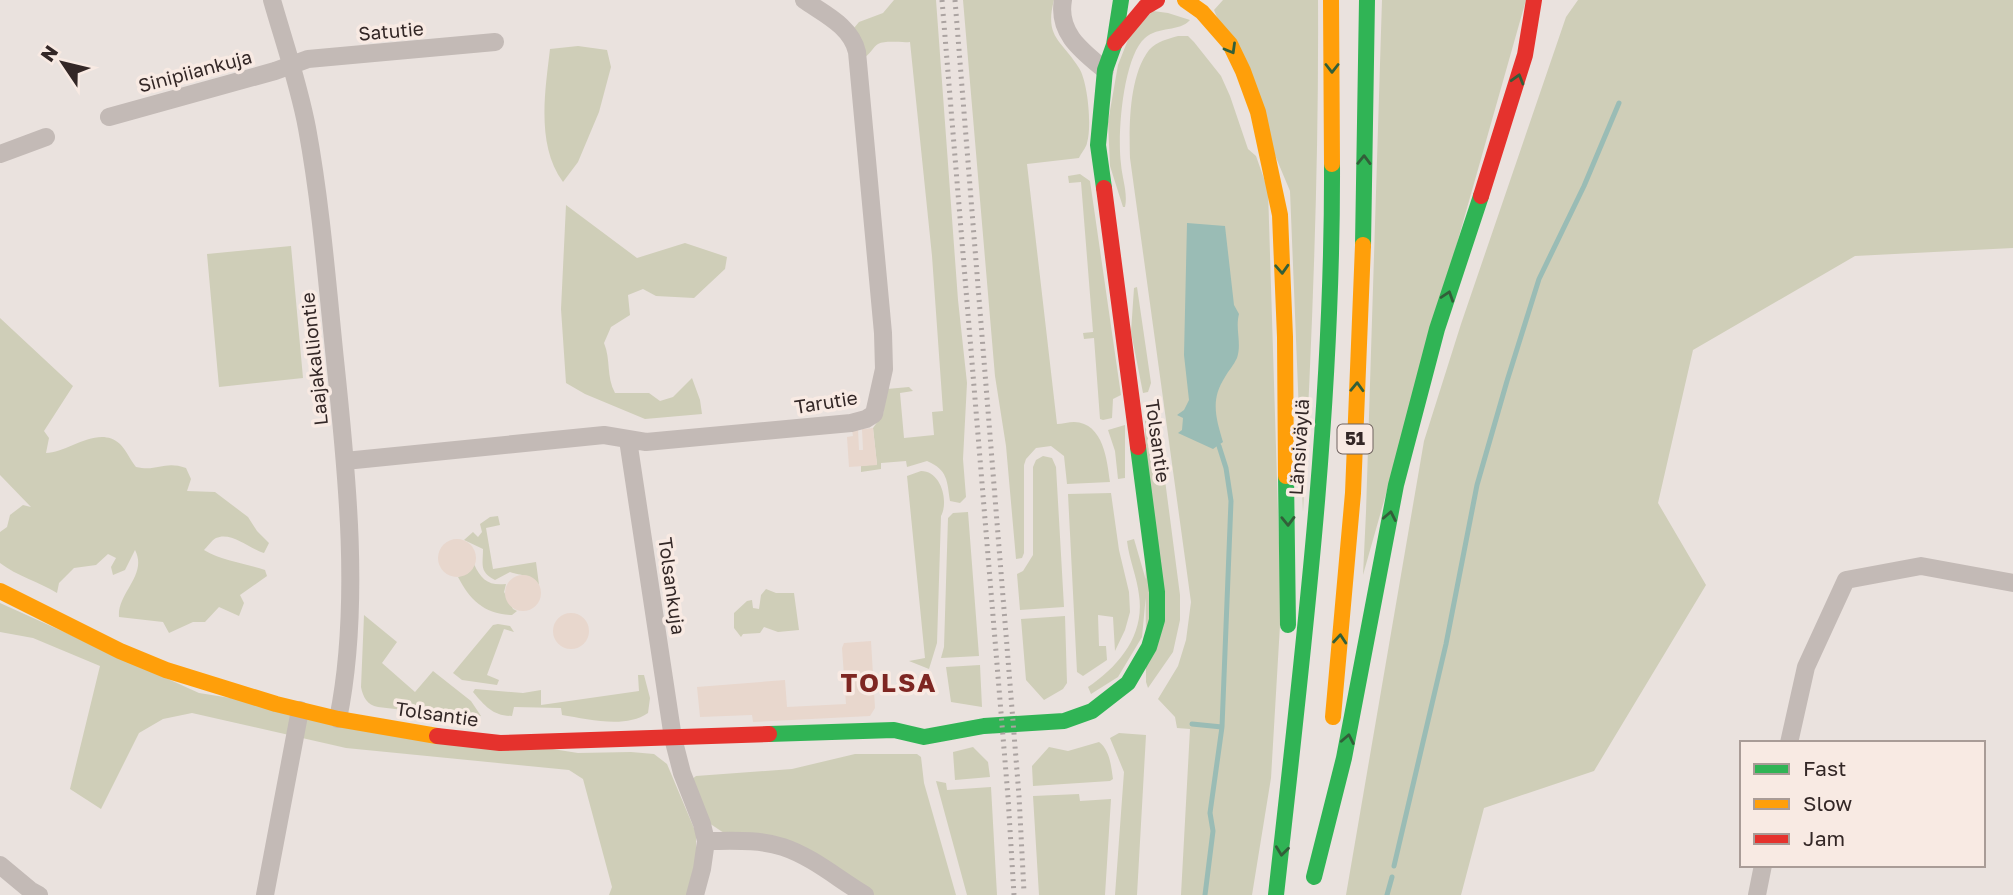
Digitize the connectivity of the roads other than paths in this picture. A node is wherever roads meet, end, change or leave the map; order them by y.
1 (272, 0) edge
2 (804, 0) edge
3 (1063, 0) edge
4 (1121, 0) edge
5 (1157, 0) edge
6 (1185, 0) edge
7 (1331, 0) edge
8 (1367, 0) edge
9 (1534, 0) edge
10 (495, 42) dead end
11 (1114, 45) junction
12 (291, 66) junction
13 (1105, 70) junction
14 (109, 117) dead end
15 (46, 137) dead end
16 (0, 154) edge
17 (628, 440) junction
18 (345, 461) junction
19 (2013, 583) edge
20 (0, 591) edge
21 (300, 710) junction
22 (338, 719) junction
23 (673, 738) junction
24 (1789, 741) edge
25 (1287, 806) junction
26 (706, 841) junction
27 (0, 866) edge
28 (1763, 867) edge
29 (1314, 877) junction
30 (39, 895) edge
31 (265, 895) edge
32 (695, 895) edge
33 (865, 895) edge
34 (1276, 895) edge
35 (1311, 895) edge
36 (1757, 895) edge

1 - 12 street, Laajakalliontie
2 - 17 street, Tarutie
3 - 13 street
4 - 11 main road, Tolsantie
5 - 11 main road, Tolsantie
6 -> 25 main road
7 -> 25 main road, Länsiväylä / 51
29 -> 8 main road, 51
29 -> 9 main road
10 - 12 street, Satutie
11 - 13 main road, Tolsantie
12 - 14 street, Sinipiiankuja
12 - 18 street, Laajakalliontie
13 - 23 main road, Tolsantie
15 - 16 street
17 - 18 street, Tarutie
17 - 23 street, Tolsankuja
18 - 22 street, Laajakalliontie
19 - 24 street
20 - 21 main road, Tolsantie
21 - 22 main road, Tolsantie
21 - 31 street
22 - 23 main road, Tolsantie
23 - 26 street, Tolsankuja
25 -> 34 main road, Länsiväylä / 51
26 - 32 street
26 - 33 street
27 - 30 street
28 - 36 street
29 - 35 main road, 51

